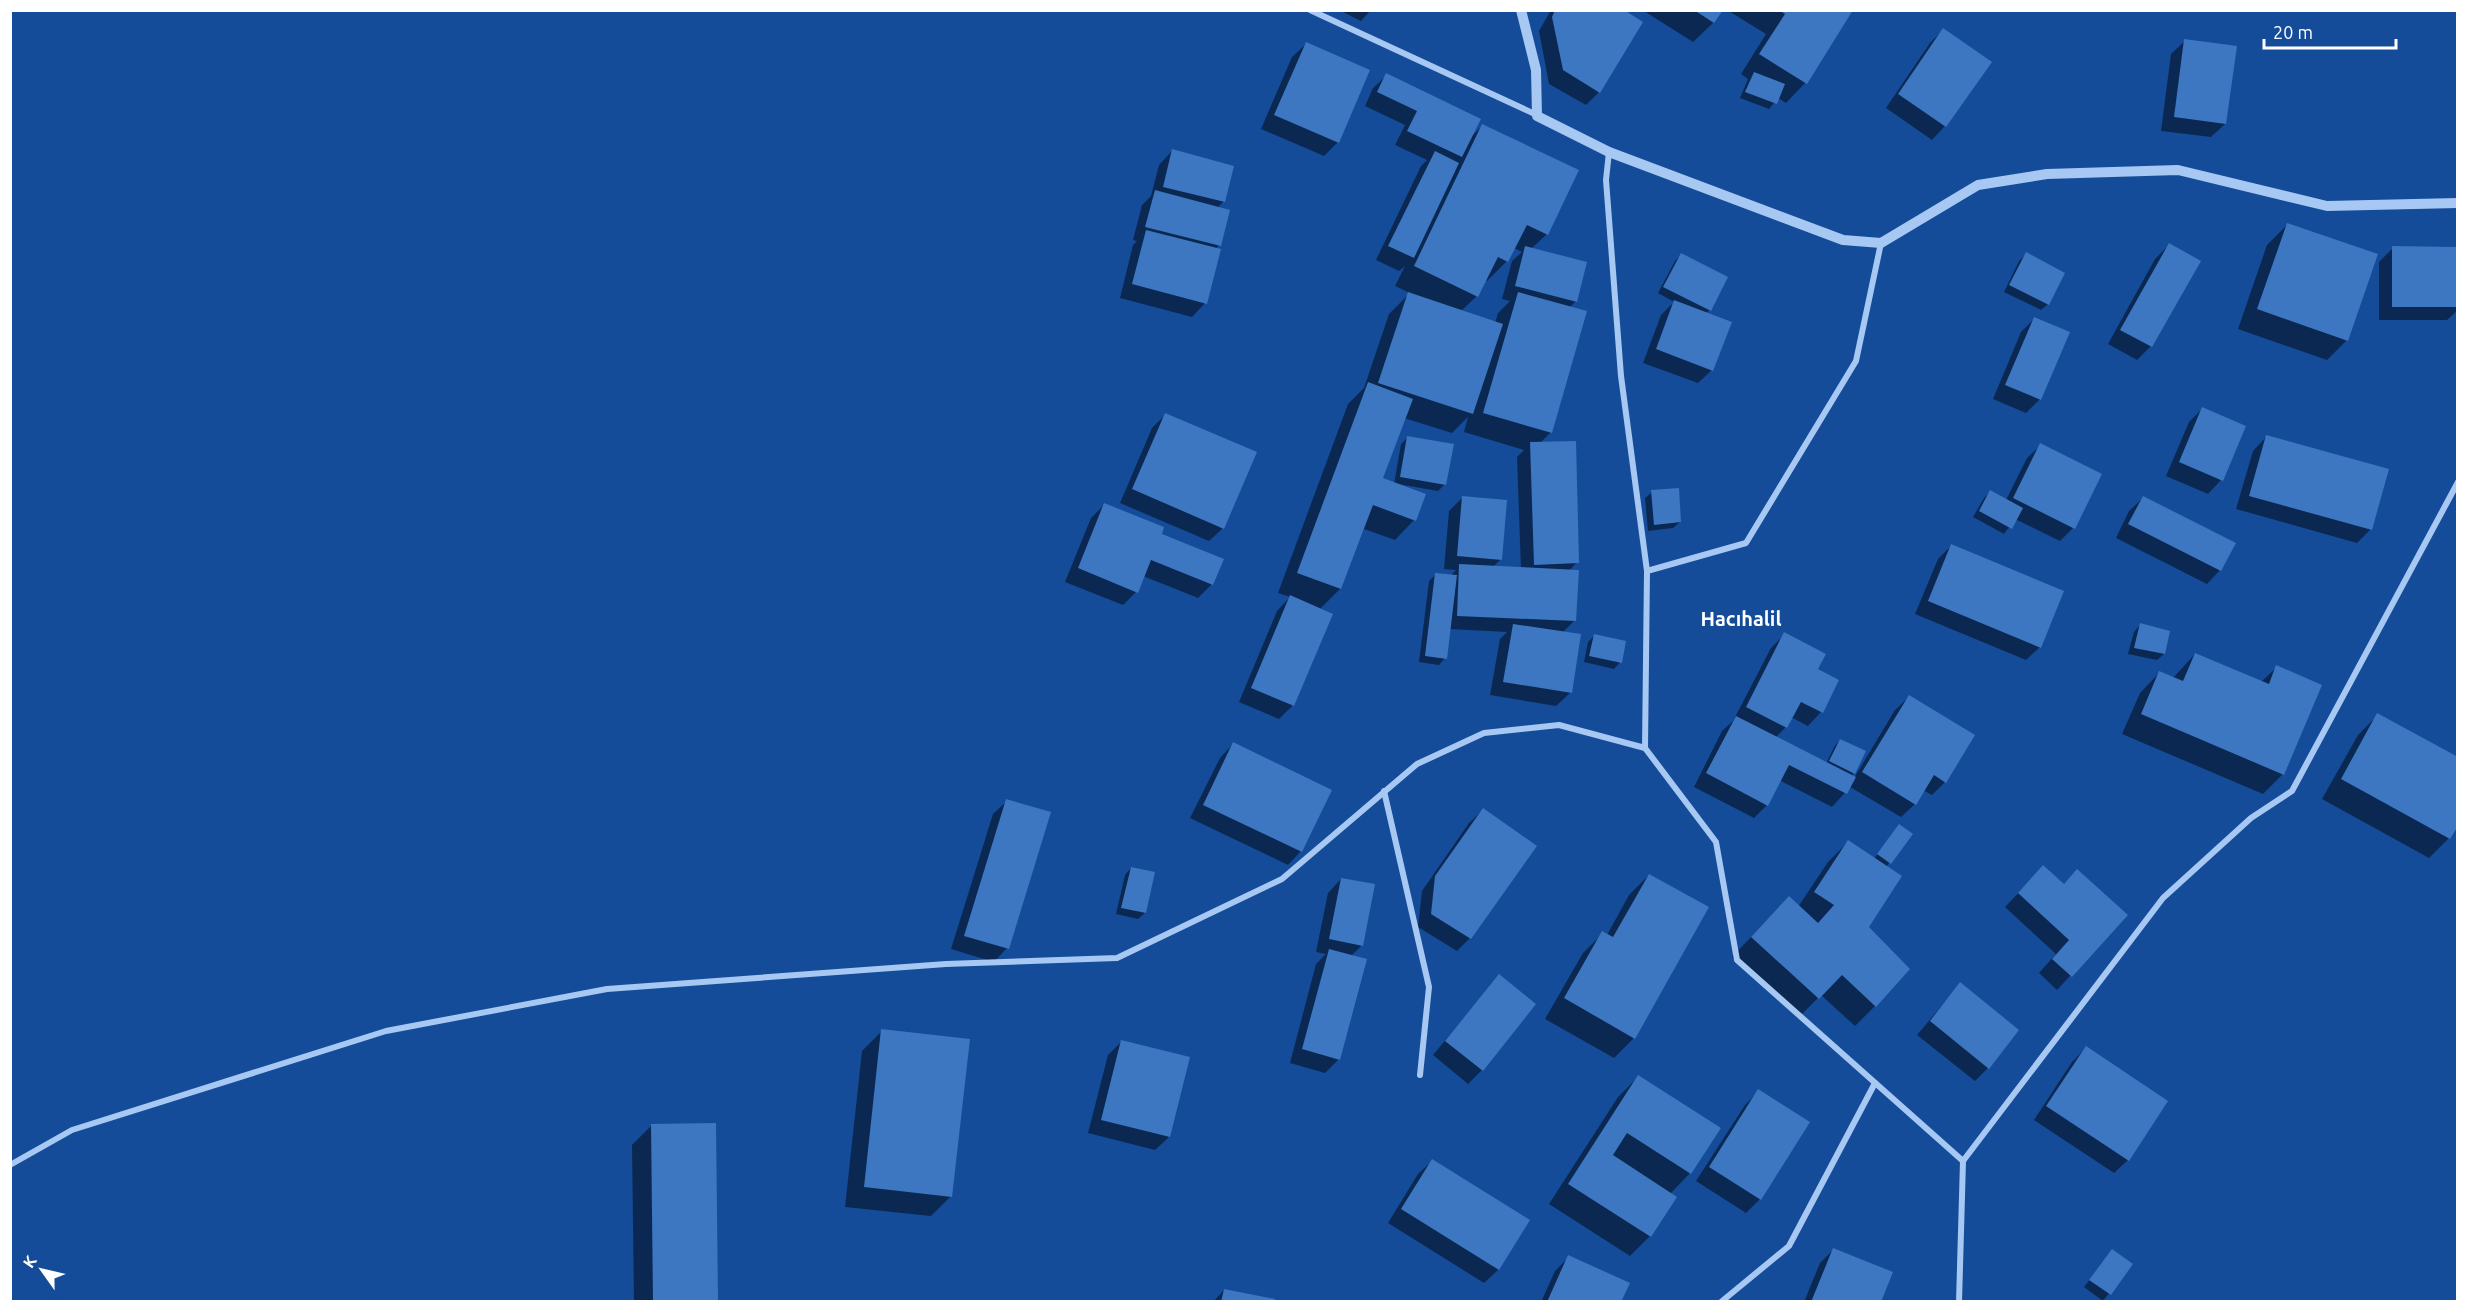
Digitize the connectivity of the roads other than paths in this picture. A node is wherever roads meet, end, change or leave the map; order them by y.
1 (1310, 10) edge
2 (1521, 10) edge
3 (1537, 116) junction
4 (1609, 152) junction
5 (2457, 203) edge
6 (1881, 243) junction
7 (2457, 482) edge
8 (1647, 571) junction
9 (1645, 748) junction
10 (1384, 791) junction
11 (1420, 1075) dead end
12 (1875, 1083) junction
13 (1963, 1161) junction
14 (10, 1165) edge
15 (1721, 1302) edge
16 (1959, 1302) edge

1 - 3 street
2 - 3 street
3 - 4 street
4 - 6 street
4 - 8 street
5 - 6 street
6 - 8 street
7 - 13 street
8 - 9 street
9 - 10 street
9 - 12 street
10 - 11 street
10 - 14 street
12 - 13 street
12 - 15 street
13 - 16 street

